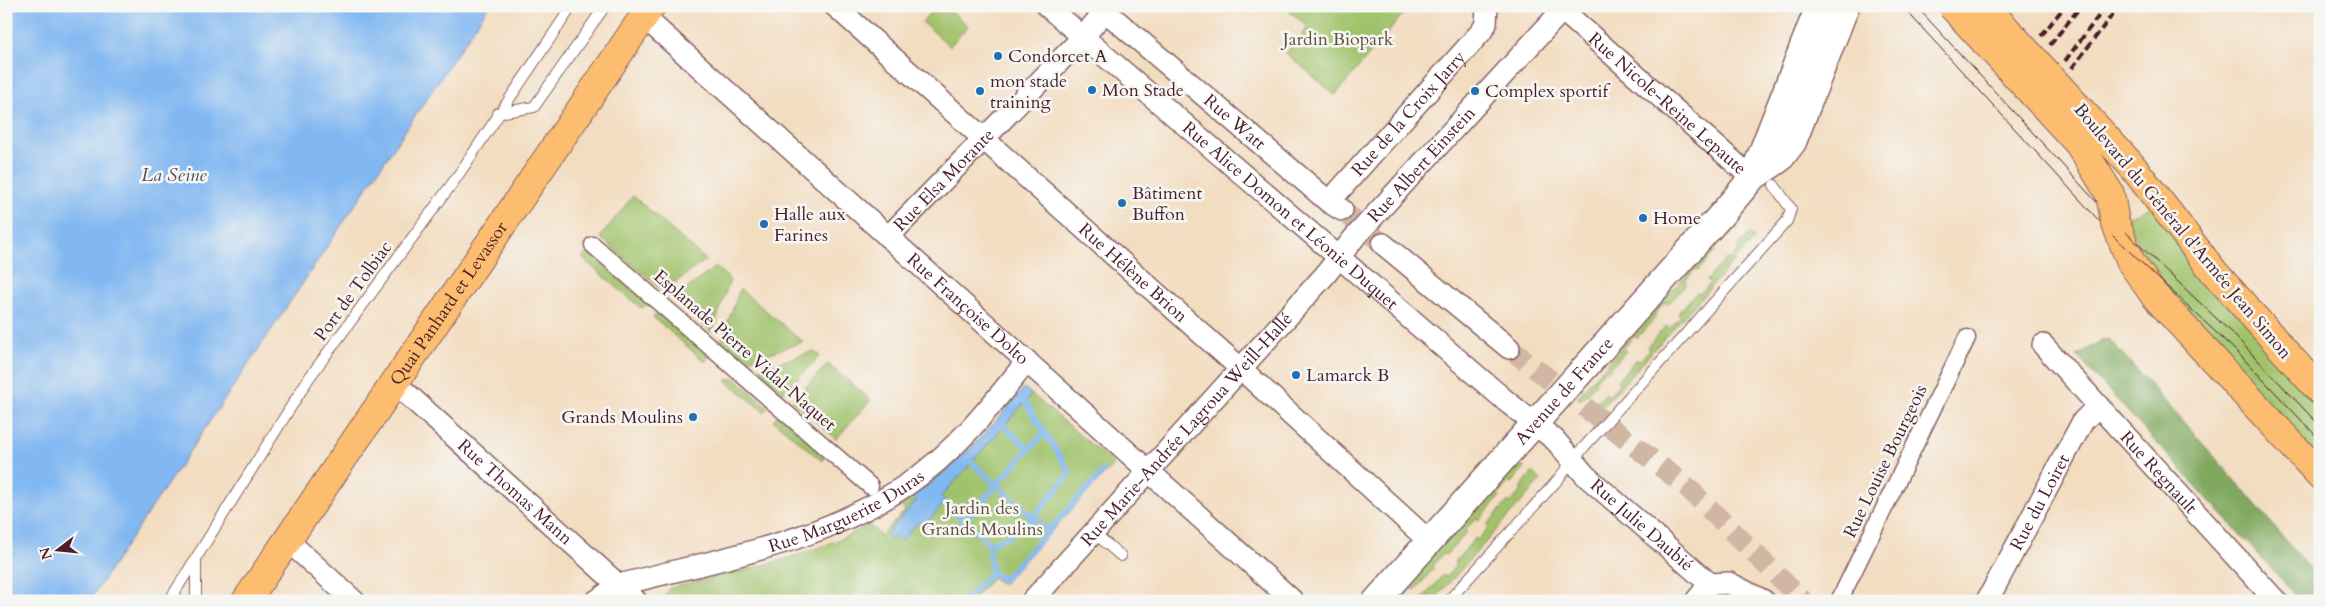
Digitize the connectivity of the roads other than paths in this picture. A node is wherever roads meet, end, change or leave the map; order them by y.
1 (572, 6) edge
2 (605, 6) edge
3 (835, 6) edge
4 (1048, 6) edge
5 (1819, 6) edge
6 (1846, 6) edge
7 (1952, 6) edge
8 (1985, 6) edge
9 (1564, 8) edge
10 (1102, 9) edge
11 (647, 12) edge
12 (1487, 15) edge
13 (1084, 36) junction
14 (498, 113) junction
15 (983, 138) junction
16 (1763, 181) junction
17 (1336, 206) joint
18 (888, 237) junction
19 (1383, 244) tunnel mouth
20 (593, 245) dead end
21 (1339, 257) junction
22 (1967, 338) dead end
23 (2043, 345) dead end
24 (1508, 348) tunnel mouth
25 (1027, 362) junction
26 (1240, 368) junction
27 (395, 383) junction
28 (2320, 391) edge
29 (2098, 406) junction
30 (1535, 423) junction
31 (1574, 462) junction
32 (1149, 470) junction
33 (2320, 475) edge
34 (870, 486) dead end
35 (1093, 532) junction
36 (287, 540) junction
37 (1429, 541) junction
38 (1121, 556) dead end
39 (196, 559) junction
40 (1710, 584) junction
41 (619, 585) junction
42 (169, 601) edge
43 (196, 601) edge
44 (246, 601) edge
45 (354, 601) edge
46 (596, 601) edge
47 (636, 601) edge
48 (1032, 601) edge
49 (1293, 601) edge
50 (1376, 601) edge
51 (1448, 601) edge
52 (1696, 601) edge
53 (1764, 601) edge
54 (1840, 601) edge
55 (1988, 601) edge
56 (2276, 601) edge

1 - 14 lane, Port de Tolbiac
2 - 14 lane
3 - 15 street, Rue Hélène Brion
4 - 13 street, Rue Alice Domon et Léonie Duquet
5 - 16 street, Avenue de France
6 - 16 street, Avenue de France
7 - 33 main road, Boulevard du Général d'Armée Jean Simon, bridge
8 - 28 main road, Boulevard du Général d'Armée Jean Simon, bridge
9 - 16 street, Rue Nicole-Reine Lepaute
9 - 21 street, Rue Albert Einstein
10 - 13 street, Rue Watt
10 - 17 street, Rue Watt
11 - 18 street, Rue Françoise Dolto
11 - 27 main road, Quai Panhard et Levassor
12 - 17 street, Rue de la Croix Jarry
13 - 15 street, Rue Elsa Morante
13 - 21 street, Rue Alice Domon et Léonie Duquet
14 - 39 lane, Port de Tolbiac
15 - 18 street, Rue Elsa Morante
15 - 26 street, Rue Hélène Brion
16 - 30 street, Avenue de France
16 - 31 lane
18 - 25 street, Rue Françoise Dolto
19 - 24 street
20 - 34 street, Esplanade Pierre Vidal-Naquet
21 - 26 street, Rue Marie-Andrée Lagroua Weill-Hallé
21 - 30 street, Rue Alice Domon et Léonie Duquet
22 - 54 street, Rue Louise Bourgeois
23 - 29 street, Rue Regnault
25 - 32 street, Rue Françoise Dolto
25 - 41 street, Rue Marguerite Duras
26 - 32 street, Rue Marie-Andrée Lagroua Weill-Hallé
26 - 37 street, Rue Hélène Brion
27 - 36 main road, Quai Panhard et Levassor
27 - 41 street, Rue Thomas Mann
29 - 55 street, Rue du Loiret
29 - 56 street, Rue Regnault
30 - 31 street, Rue Julie Daubié
30 - 37 street, Avenue de France
31 - 40 street, Rue Julie Daubié
31 - 51 lane
32 - 35 street, Rue Marie-Andrée Lagroua Weill-Hallé
32 - 49 street, Rue Françoise Dolto
35 - 38 lane
35 - 48 street, Rue Marie-Andrée Lagroua Weill-Hallé
36 - 44 main road, Quai Panhard et Levassor
36 - 45 street
37 - 50 street, Avenue de France
39 - 42 lane, Port de Tolbiac
39 - 43 lane
40 - 52 street
40 - 53 street, Rue Julie Daubié
41 - 46 street
41 - 47 street, Rue Thomas Mann

